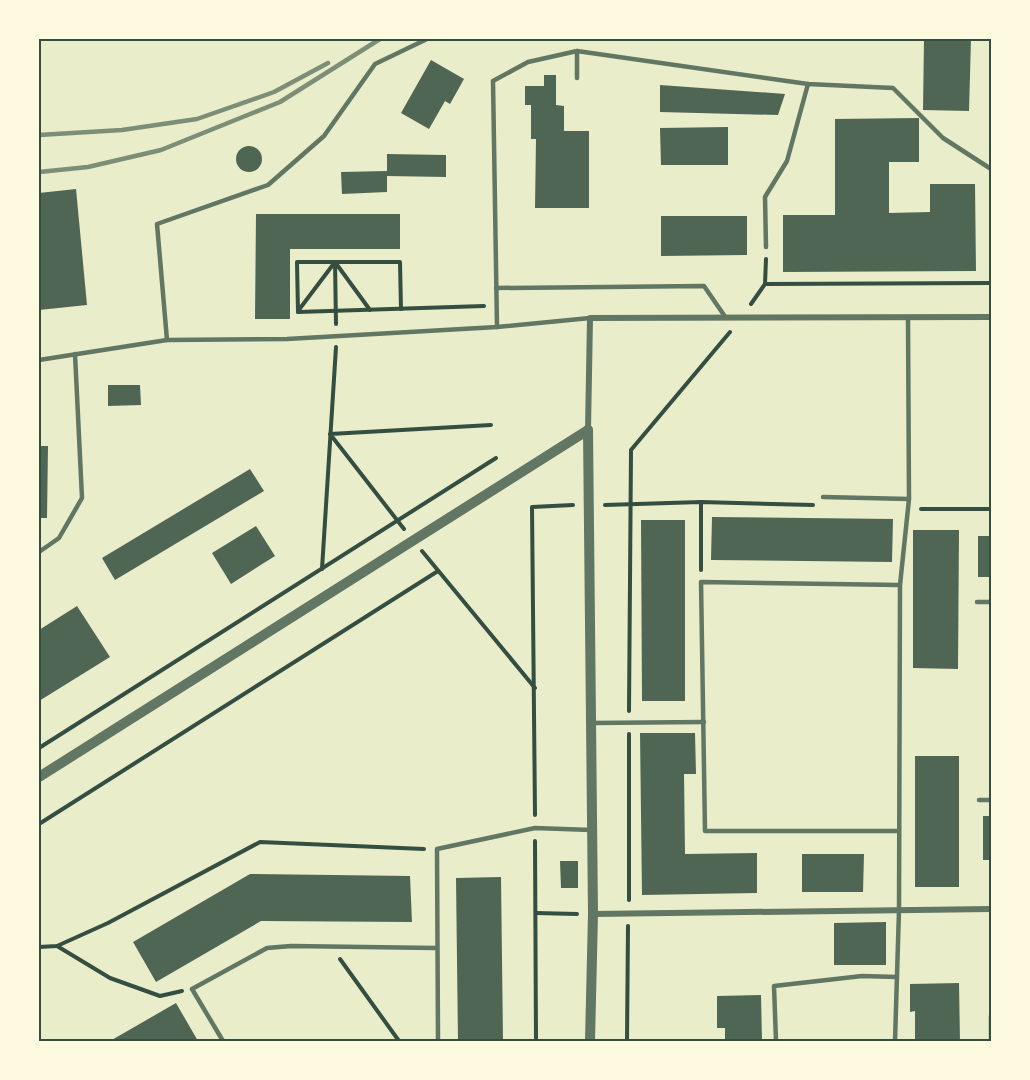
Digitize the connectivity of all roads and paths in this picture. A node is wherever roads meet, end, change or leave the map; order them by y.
1 (427, 39) edge
2 (578, 51) junction
3 (577, 78) dead end
4 (808, 84) junction
5 (991, 169) edge
6 (766, 247) joint
7 (335, 262) junction
8 (765, 284) junction
9 (991, 284) edge
10 (496, 288) junction
11 (496, 306) junction
12 (401, 309) junction
13 (336, 310) junction
14 (370, 310) junction
15 (298, 312) junction
16 (908, 317) junction
17 (590, 318) junction
18 (726, 318) junction
19 (742, 318) junction
20 (991, 318) edge
21 (497, 327) junction
22 (337, 336) junction
23 (167, 340) junction
24 (75, 354) junction
25 (39, 360) edge
26 (588, 430) junction
27 (496, 458) dead end
28 (823, 497) dead end
29 (909, 499) junction
30 (701, 502) junction
31 (588, 505) junction
32 (631, 505) junction
33 (822, 506) dead end
34 (908, 509) junction
35 (991, 509) edge
36 (39, 552) edge
37 (322, 569) junction
38 (438, 571) dead end
39 (701, 582) junction
40 (900, 585) junction
41 (977, 602) dead end
42 (991, 602) edge
43 (704, 722) junction
44 (591, 723) junction
45 (629, 723) junction
46 (39, 748) edge
47 (39, 777) edge
48 (979, 800) dead end
49 (991, 800) edge
50 (39, 824) edge
51 (535, 828) junction
52 (592, 830) junction
53 (899, 831) junction
54 (437, 849) junction
55 (991, 909) edge
56 (899, 910) junction
57 (536, 913) junction
58 (593, 914) junction
59 (628, 914) junction
60 (57, 946) junction
61 (331, 946) junction
62 (39, 947) edge
63 (436, 948) junction
64 (897, 977) junction
65 (192, 989) junction
66 (991, 1016) edge
67 (223, 1041) edge
68 (399, 1041) edge
69 (438, 1041) edge
70 (536, 1041) edge
71 (590, 1041) edge
72 (627, 1041) edge
73 (776, 1041) edge
74 (895, 1041) edge
75 (991, 1041) edge

1 - 23 lane
2 - 3 lane
2 - 4 lane
2 - 10 lane
4 - 5 lane
4 - 6 lane
6 - 8 path
7 - 12 path
7 - 13 path
7 - 14 path
7 - 15 path
7 - 15 path
8 - 9 path
8 - 19 path
10 - 11 lane
10 - 18 lane
11 - 12 path
11 - 21 lane
12 - 14 path
13 - 14 path
13 - 15 path
13 - 22 path
16 - 19 street
16 - 20 street
16 - 29 lane
17 - 18 street
17 - 21 lane
17 - 26 street
18 - 19 street
19 - 32 path
21 - 22 lane
22 - 23 lane
22 - 37 path
23 - 24 lane
24 - 25 lane
24 - 36 lane
26 - 31 street
26 - 47 street
27 - 37 path
28 - 29 lane
29 - 34 lane
30 - 32 path
30 - 33 path
30 - 39 path
31 - 32 path
31 - 44 street
31 - 51 path
32 - 45 path
34 - 35 path
34 - 40 lane
37 - 46 path
38 - 50 path
39 - 40 lane
39 - 43 lane
40 - 53 lane
41 - 42 lane
43 - 45 lane
43 - 53 lane
44 - 45 lane
44 - 52 street
45 - 59 path
48 - 49 lane
51 - 52 lane
51 - 54 lane
51 - 57 path
52 - 58 street
53 - 56 lane
54 - 60 path
54 - 63 lane
55 - 56 street
56 - 59 street
56 - 64 lane
57 - 58 path
57 - 70 path
58 - 59 street
58 - 71 street
59 - 72 path
60 - 62 path
60 - 65 path
61 - 63 lane
61 - 65 lane
61 - 68 path
63 - 69 lane
64 - 73 lane
64 - 74 lane
65 - 67 lane
66 - 75 lane

